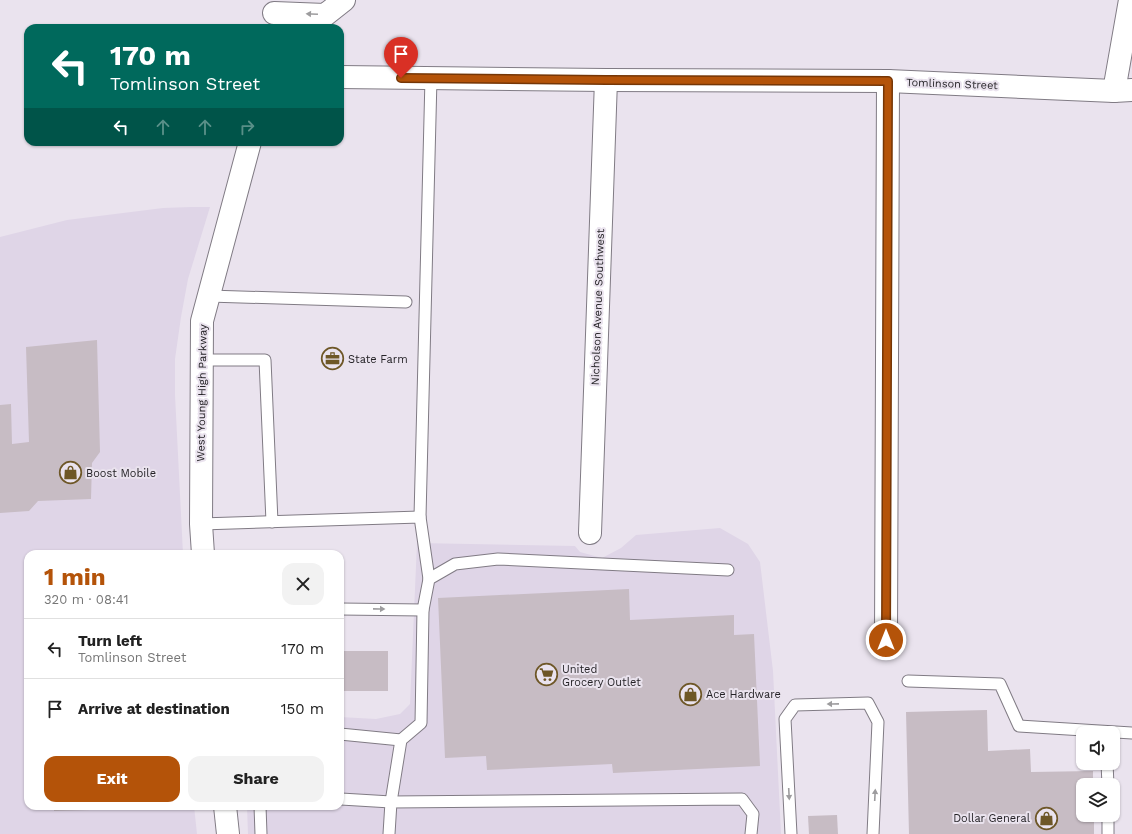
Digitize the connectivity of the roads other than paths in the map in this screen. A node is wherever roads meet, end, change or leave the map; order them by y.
1 (344, 0) edge
2 (1130, 0) edge
3 (274, 14) edge
4 (344, 77) edge
5 (431, 78) junction
6 (606, 80) junction
7 (888, 81) junction
8 (1123, 90) edge
9 (249, 146) edge
10 (209, 296) junction
11 (406, 302) dead end
12 (202, 360) junction
13 (420, 518) junction
14 (272, 522) junction
15 (201, 524) junction
16 (590, 533) dead end
17 (203, 550) edge
18 (728, 570) dead end
19 (429, 579) junction
20 (344, 609) edge
21 (422, 610) junction
22 (886, 640) dead end
23 (908, 682) dead end
24 (1076, 730) edge
25 (1120, 733) edge
26 (1132, 733) edge
27 (344, 734) edge
28 (401, 740) junction
29 (344, 799) edge
30 (391, 802) junction
31 (225, 810) edge
32 (260, 810) edge
33 (1108, 822) edge
34 (228, 834) edge
35 (261, 834) edge
36 (389, 834) edge
37 (751, 834) edge
38 (791, 834) edge
39 (873, 834) edge
40 (1108, 834) edge

1 -> 3 street
2 - 8 street
4 - 5 street, Tomlinson Street
5 - 6 street, Tomlinson Street
5 - 13 lane
6 - 7 street, Tomlinson Street
6 - 16 street, Nicholson Avenue Southwest
7 - 8 street, Tomlinson Street
7 - 22 street
9 - 10 street, West Young High Parkway
10 - 11 lane
10 - 12 street, West Young High Parkway
12 - 14 lane
12 - 15 street, West Young High Parkway
13 - 14 lane
13 - 19 lane
14 - 15 lane
15 - 17 street, West Young High Parkway
18 - 19 lane
19 - 21 lane
20 -> 21 lane
21 - 28 lane
23 - 24 lane
25 - 26 lane
27 - 28 lane
28 - 30 lane
29 - 30 lane
30 - 36 lane
30 - 37 lane
31 - 34 street
32 - 35 lane
33 - 40 lane
39 -> 38 lane

